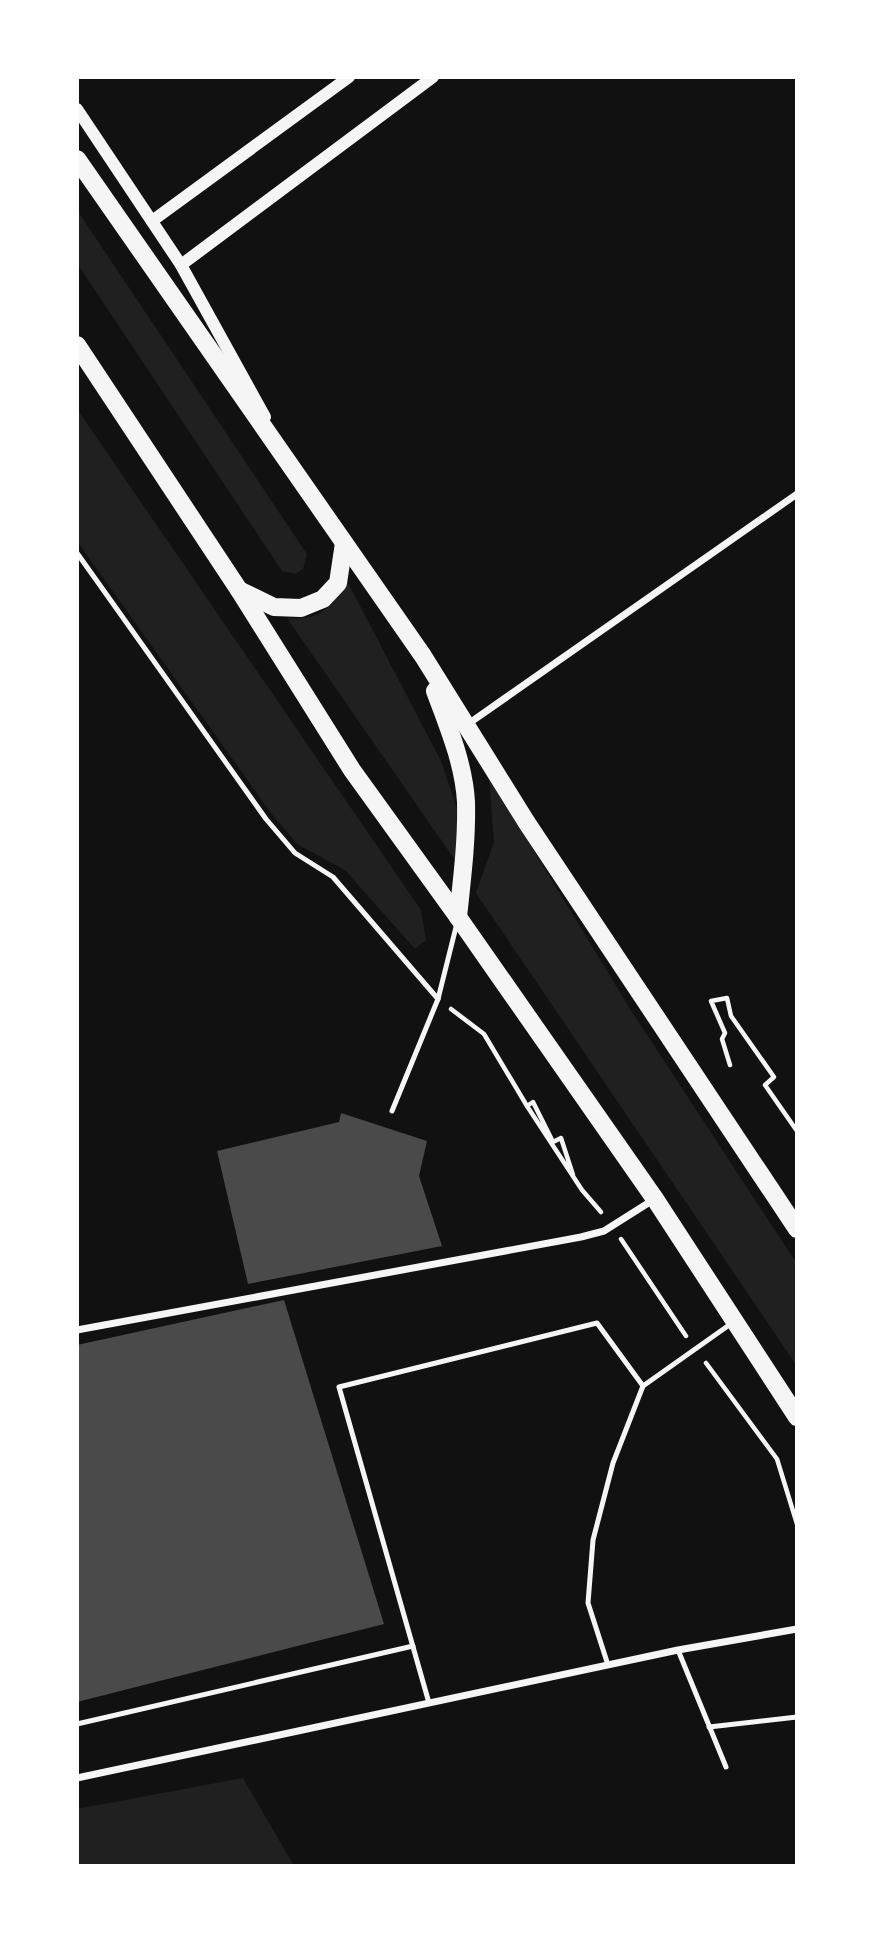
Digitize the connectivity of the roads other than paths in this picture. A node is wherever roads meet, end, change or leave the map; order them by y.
1 (349, 77) edge
2 (433, 77) edge
3 (77, 109) edge
4 (77, 159) edge
5 (152, 221) junction
6 (181, 265) junction
7 (77, 345) edge
8 (298, 475) junction
9 (797, 494) edge
10 (344, 543) junction
11 (77, 553) edge
12 (239, 590) junction
13 (423, 656) junction
14 (466, 725) junction
15 (458, 917) junction
16 (438, 999) junction
17 (391, 1111) dead end
18 (655, 1199) junction
19 (795, 1223) edge
20 (736, 1321) junction
21 (77, 1330) edge
22 (643, 1386) junction
23 (797, 1417) edge
24 (797, 1629) edge
25 (413, 1647) junction
26 (678, 1650) junction
27 (608, 1665) junction
28 (429, 1703) junction
29 (797, 1717) edge
30 (77, 1724) edge
31 (709, 1727) junction
32 (726, 1767) dead end
33 (77, 1778) edge

1 - 5 street
2 - 6 street
3 - 5 street
4 - 8 main road
5 - 6 street
6 - 8 street
7 - 12 main road
8 - 10 main road
9 - 14 street
10 - 12 main road
10 - 13 main road
11 - 16 lane
12 - 15 main road
13 - 14 main road
13 - 15 main road
14 - 19 main road
15 - 16 lane
15 - 18 main road
16 - 17 lane
18 - 20 main road
18 - 21 street
20 - 22 lane
20 - 23 main road
22 - 25 lane
22 - 27 lane
24 - 26 street
25 - 28 lane
25 - 30 lane
26 - 27 street
26 - 31 lane
27 - 28 street
28 - 33 street
29 - 31 lane
31 - 32 lane

